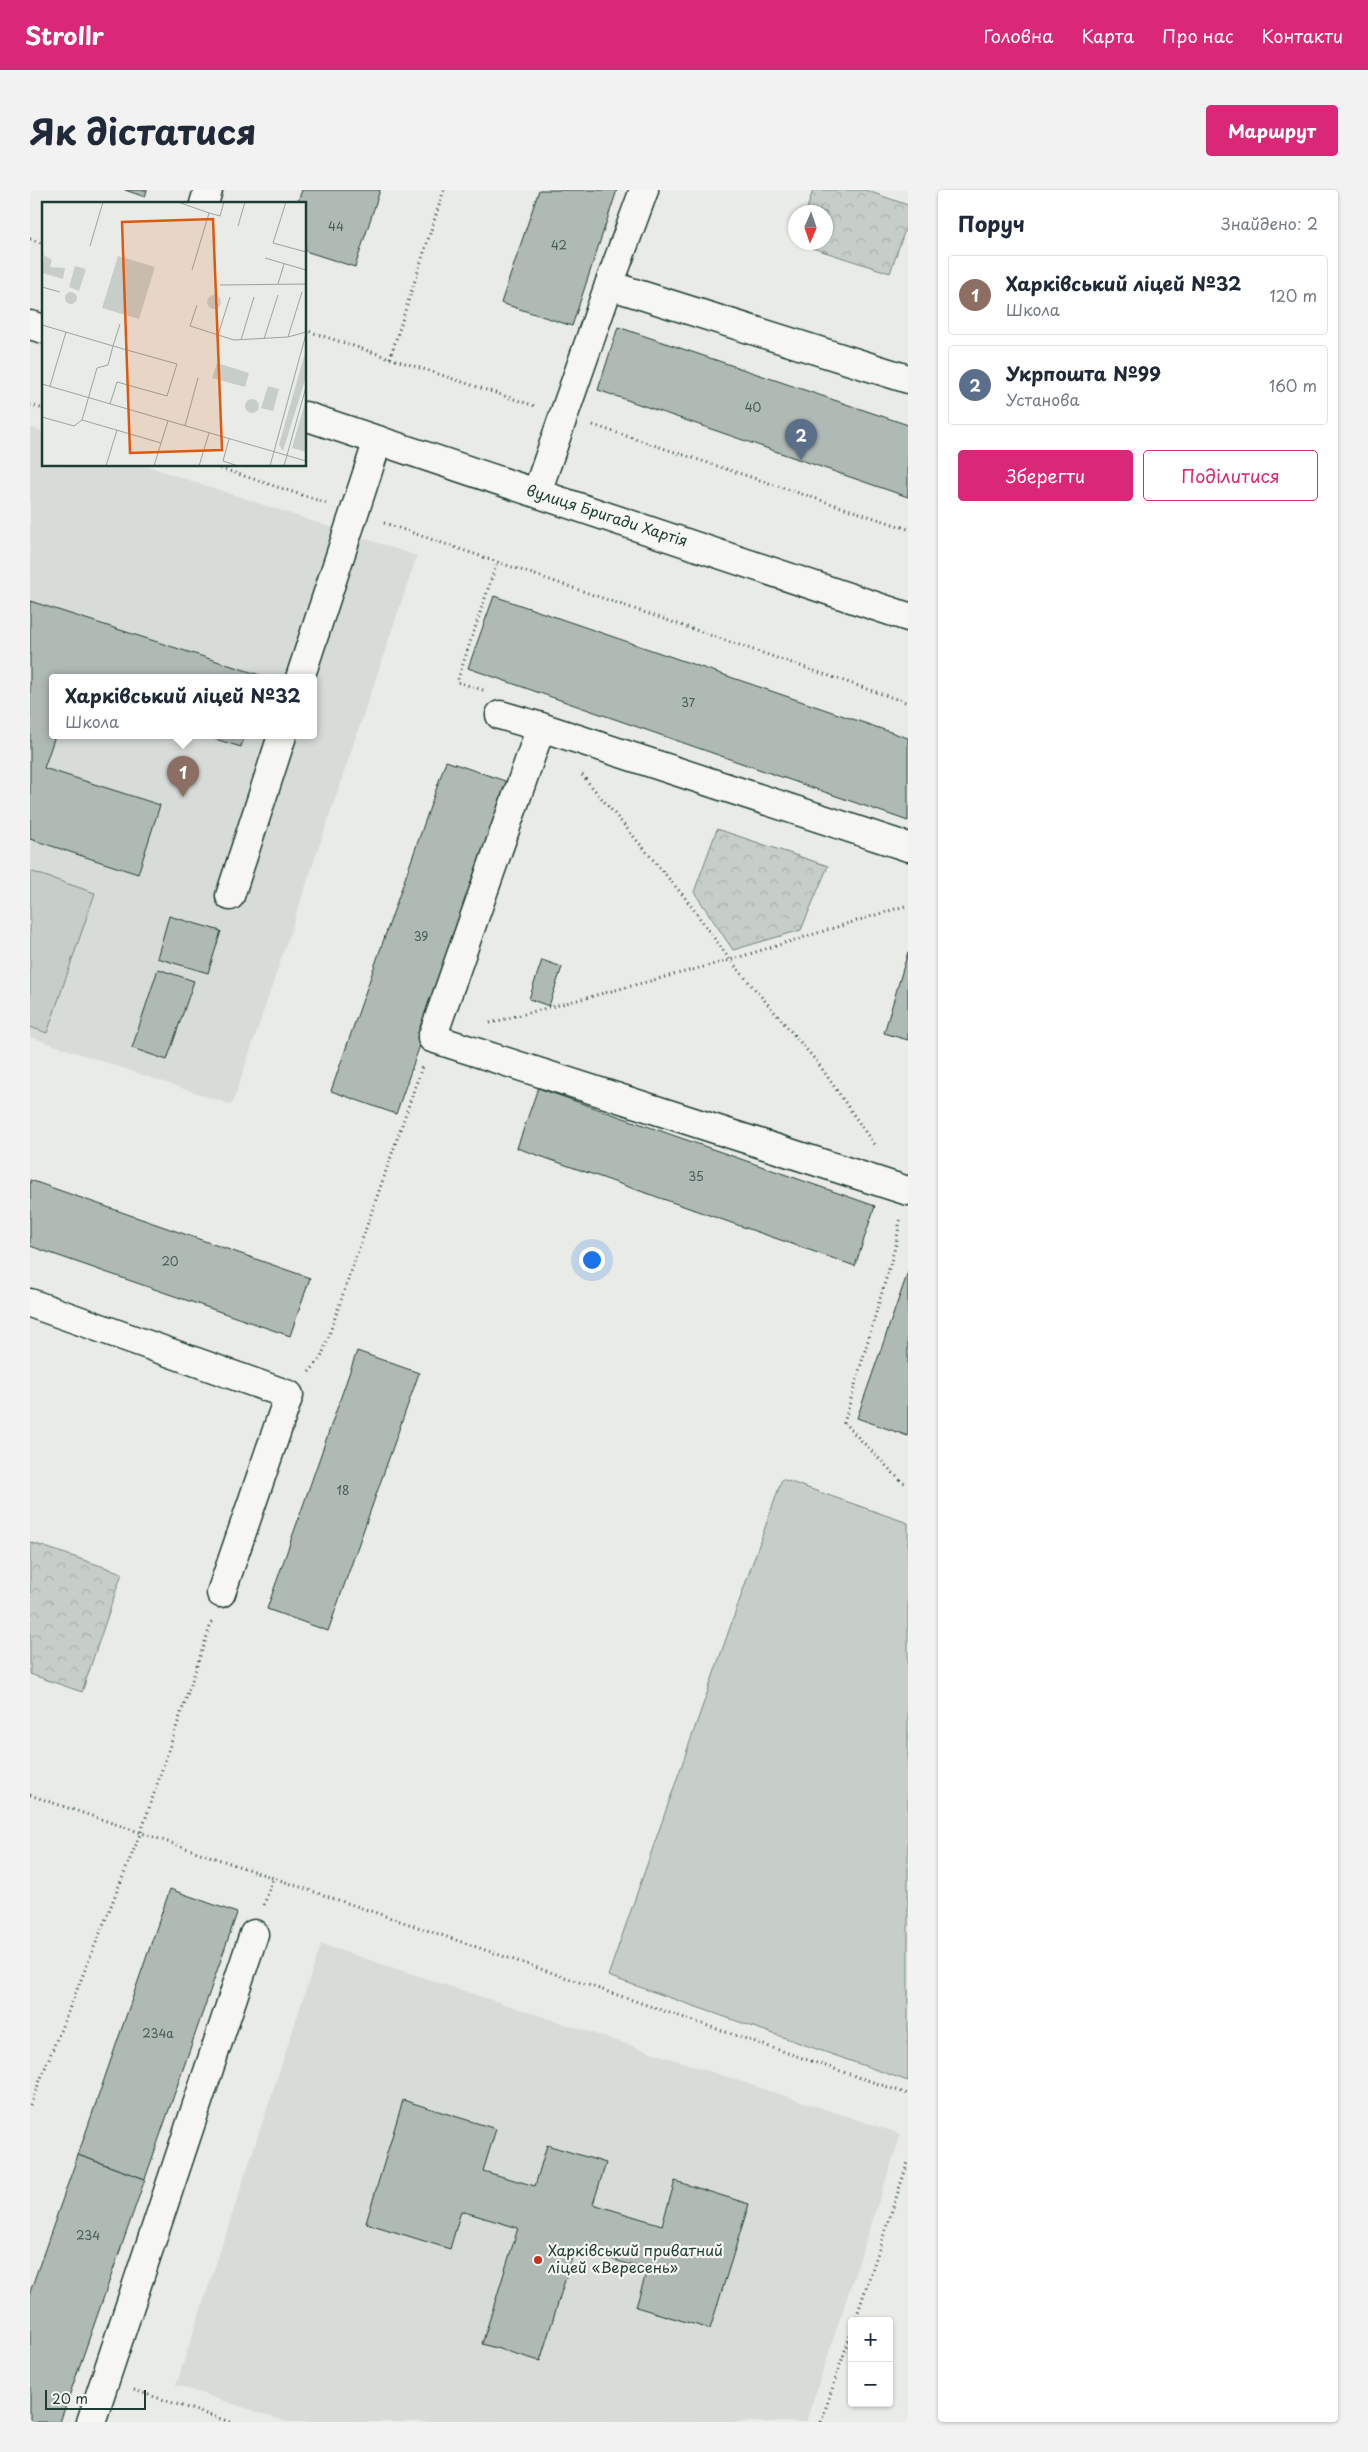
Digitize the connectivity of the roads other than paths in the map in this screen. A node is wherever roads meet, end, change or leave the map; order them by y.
1 (644, 190) edge
2 (609, 285) junction
3 (908, 380) edge
4 (306, 416) edge
5 (378, 440) junction
6 (537, 492) junction
7 (908, 617) edge
8 (301, 674) edge
9 (500, 715) dead end
10 (541, 727) junction
11 (281, 739) edge
12 (908, 847) edge
13 (230, 896) dead end
14 (907, 1191) edge
15 (30, 1303) edge
16 (221, 1593) road end
17 (254, 1934) dead end
18 (91, 2422) edge

1 - 2 street
2 - 3 street
2 - 6 street
4 - 5 street, вулиця Бригади Хартія
5 - 6 street, вулиця Бригади Хартія
5 - 8 street
6 - 7 street, вулиця Бригади Хартія
9 - 10 street
10 - 12 street
10 - 14 street
11 - 13 street
15 - 16 street
17 - 18 street

